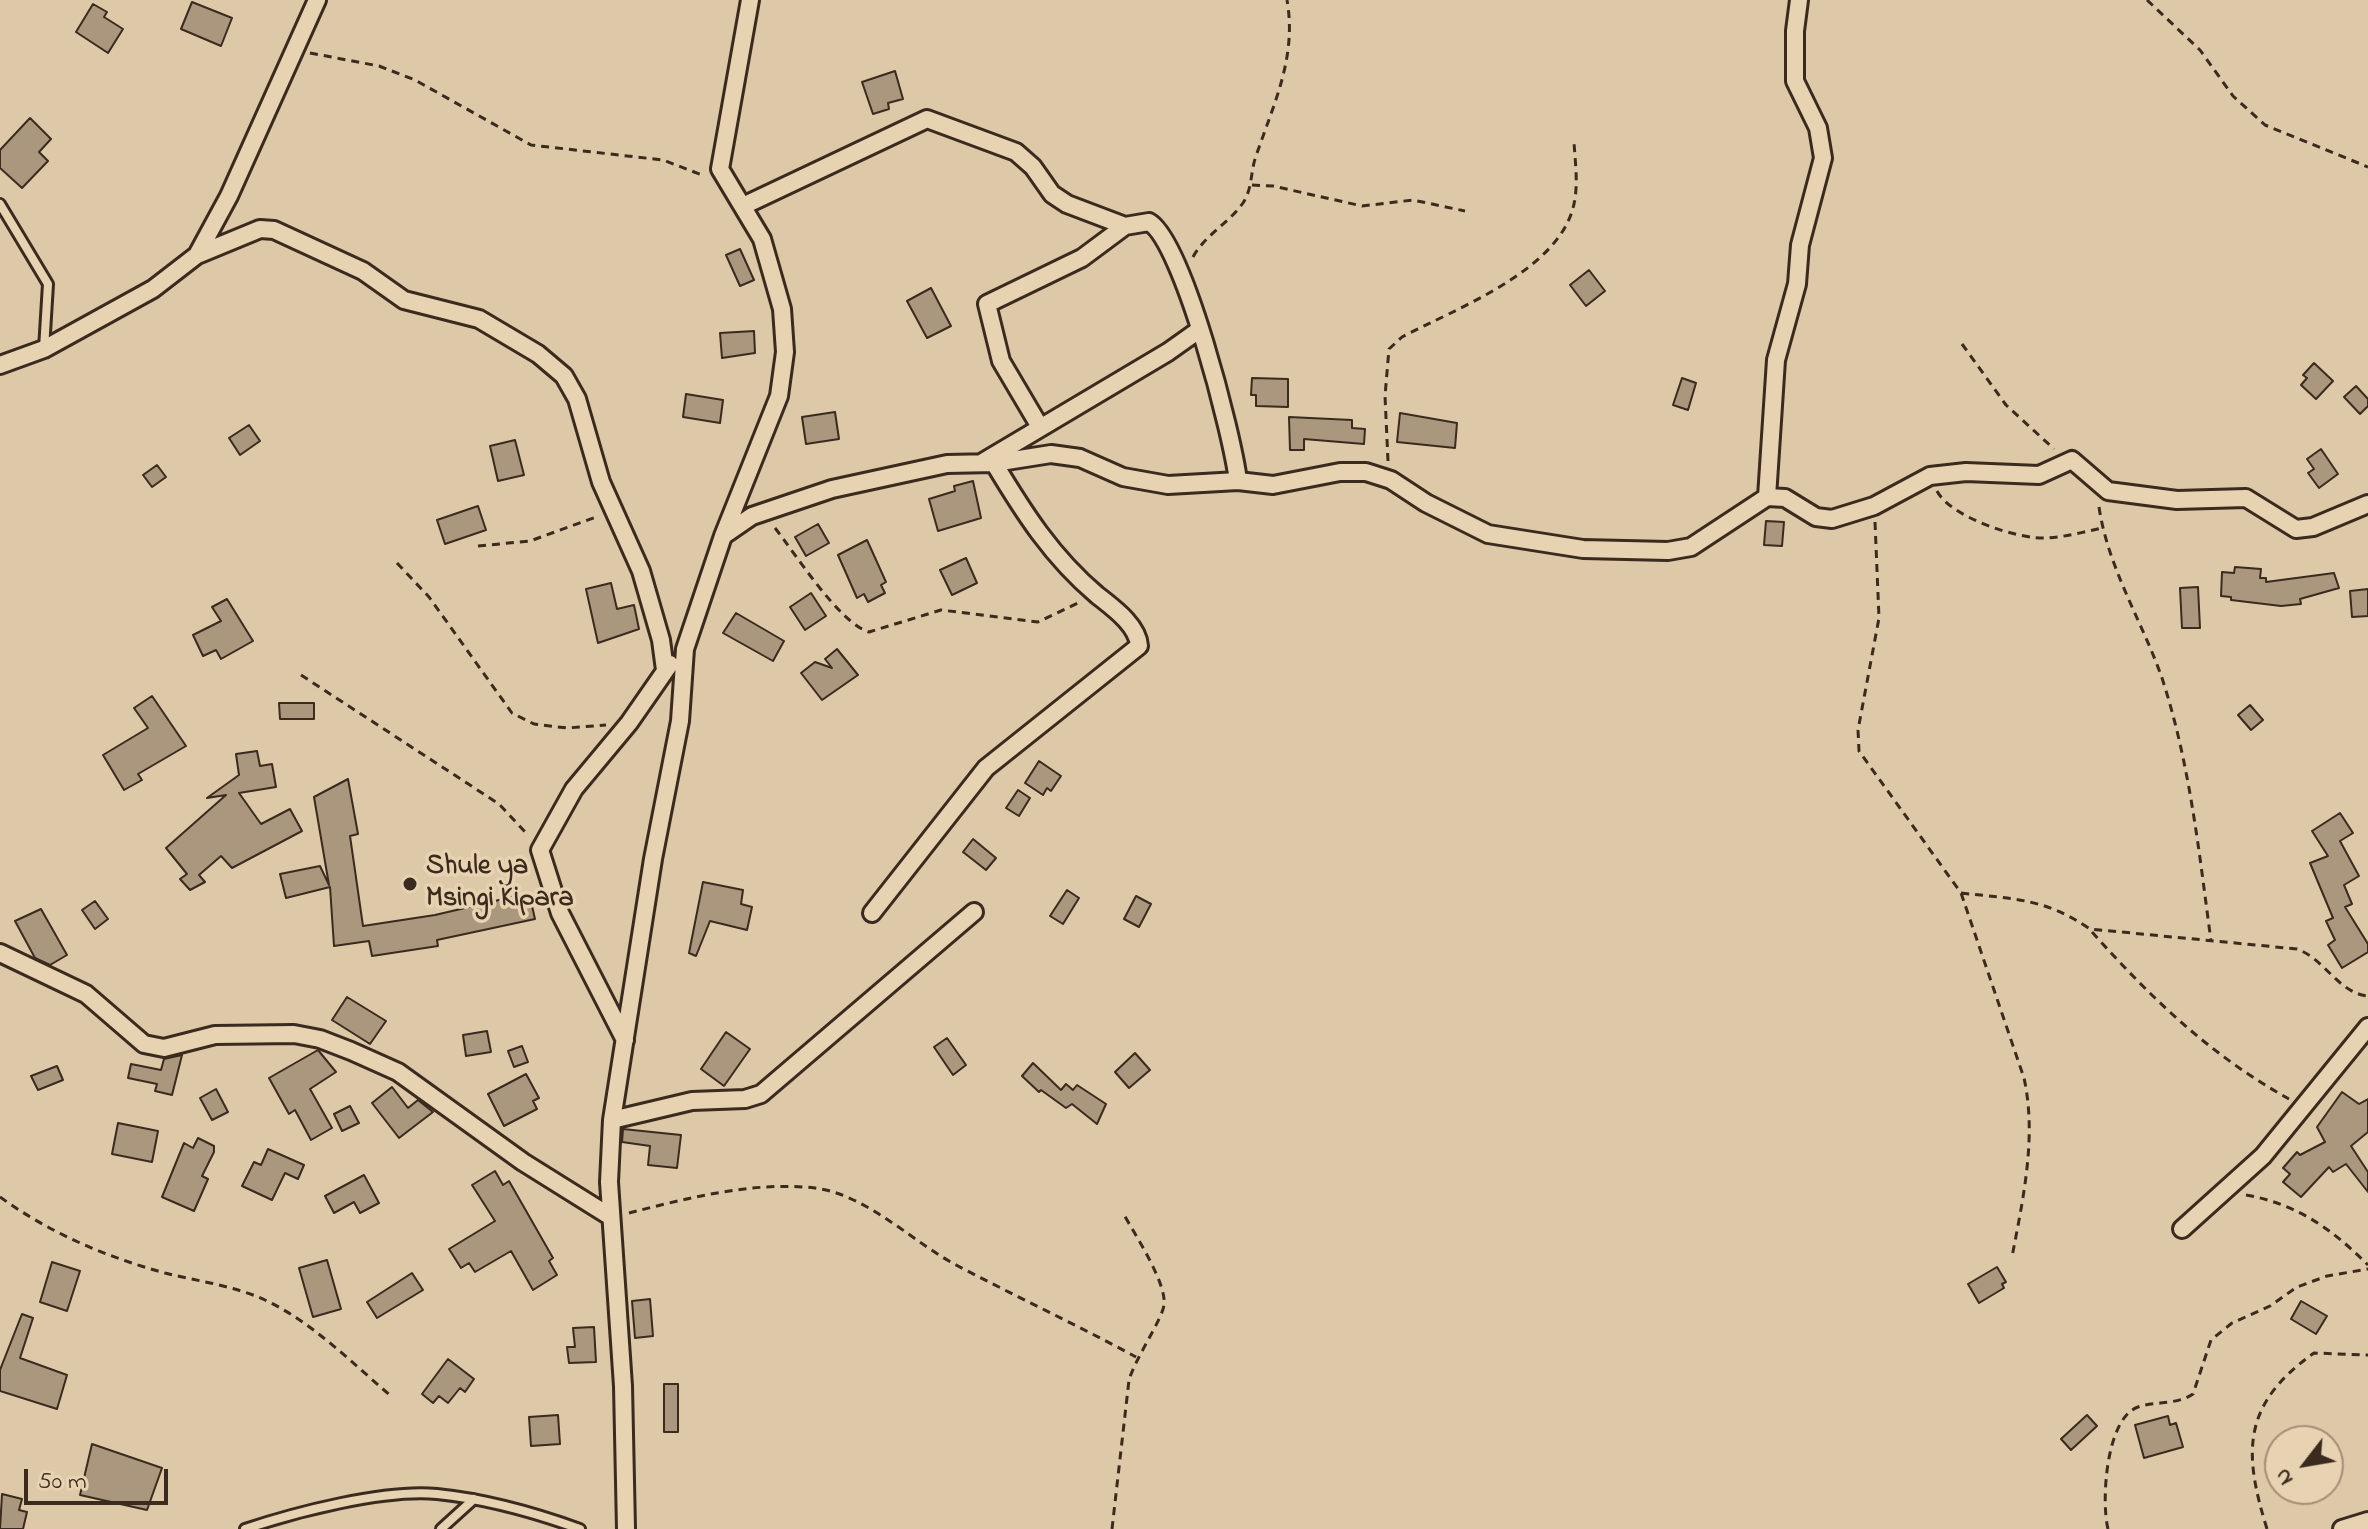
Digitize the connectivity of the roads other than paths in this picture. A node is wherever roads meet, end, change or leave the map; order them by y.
1 (750, 0) edge
2 (1799, 0) edge
3 (311, 2) edge
4 (0, 204) edge
5 (743, 206) junction
6 (1125, 226) junction
7 (197, 255) junction
8 (1199, 330) junction
9 (44, 349) junction
10 (0, 365) edge
11 (1040, 427) junction
12 (988, 463) junction
13 (1238, 481) junction
14 (1767, 497) junction
15 (2368, 504) edge
16 (723, 536) junction
17 (685, 649) junction
18 (665, 670) junction
19 (974, 912) dead end
20 (872, 913) dead end
21 (0, 953) edge
22 (2368, 1027) edge
23 (625, 1040) junction
24 (612, 1120) junction
25 (611, 1217) junction
26 (2182, 1229) dead end
27 (474, 1499) junction
28 (2368, 1521) edge
29 (245, 1529) edge
30 (441, 1529) edge
31 (580, 1529) edge
32 (626, 1529) edge
33 (2342, 1529) edge

1 - 5 street
2 - 14 street
3 - 7 street
4 - 9 lane
5 - 6 street
5 - 16 street
6 - 8 street
6 - 11 street
7 - 9 street
7 - 18 street
8 - 11 street
8 - 13 street
9 - 10 street
11 - 12 street
12 - 13 street
12 - 16 street
12 - 20 street
13 - 14 street
14 - 15 street
16 - 17 street
17 - 18 street
17 - 23 street
18 - 23 street
19 - 24 street
21 - 25 street
22 - 26 street
23 - 24 street
24 - 25 street
25 - 32 street
27 - 29 lane
27 - 30 lane
27 - 31 lane
28 - 33 street

